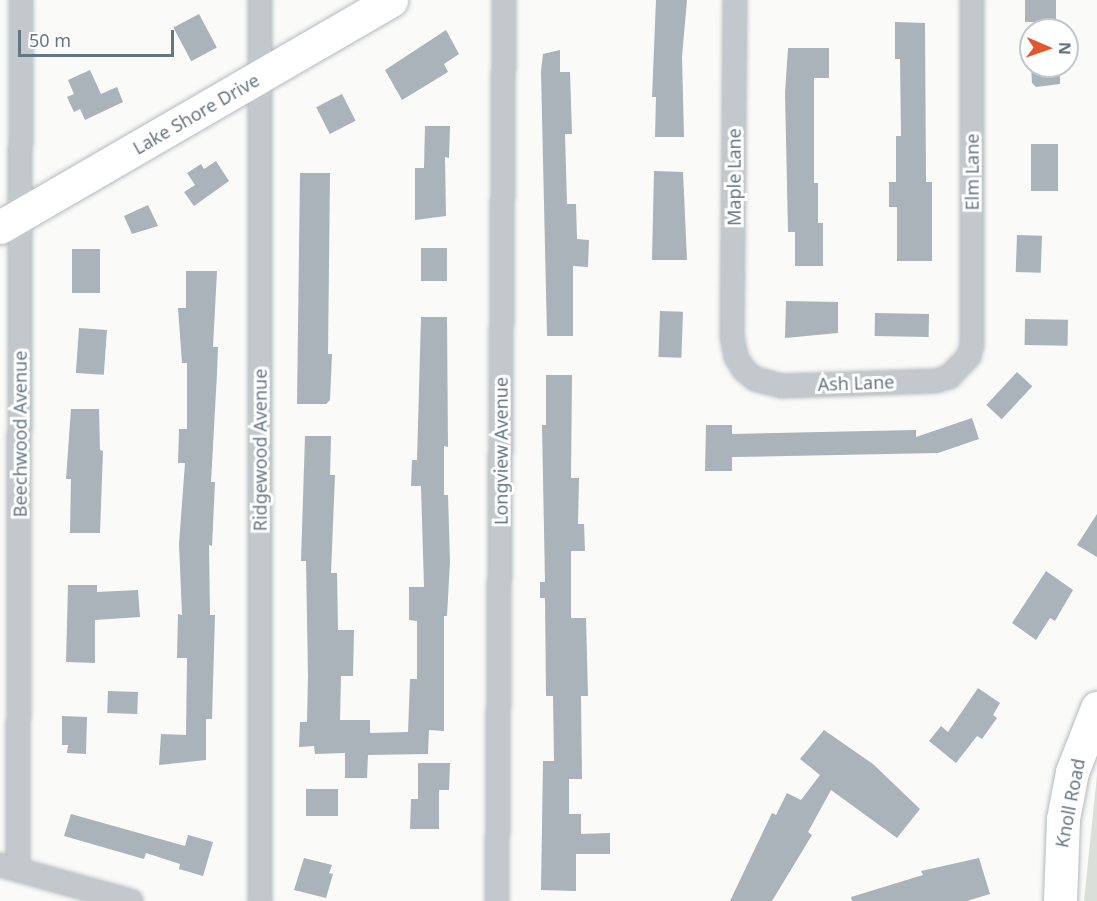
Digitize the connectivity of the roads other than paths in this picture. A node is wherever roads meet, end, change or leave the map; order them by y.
1 (21, 0) edge
2 (260, 0) edge
3 (391, 0) edge
4 (504, 0) edge
5 (735, 0) edge
6 (972, 0) edge
7 (260, 77) junction
8 (10, 221) edge
9 (972, 345) joint
10 (736, 354) joint
11 (1097, 708) edge
12 (9, 867) edge
13 (131, 901) edge
14 (260, 901) edge
15 (497, 901) edge
16 (1060, 901) edge

1 - 8 street, Beechwood Avenue
2 - 7 street, Ridgewood Avenue
3 - 7 street, Lake Shore Drive
4 - 15 street, Longview Avenue
5 - 10 street, Maple Lane
6 - 9 street, Elm Lane
7 - 8 street, Lake Shore Drive
7 - 14 street, Ridgewood Avenue
8 - 12 street, Beechwood Avenue
9 - 10 street, Ash Lane
11 - 16 street, Knoll Road
12 - 13 street

